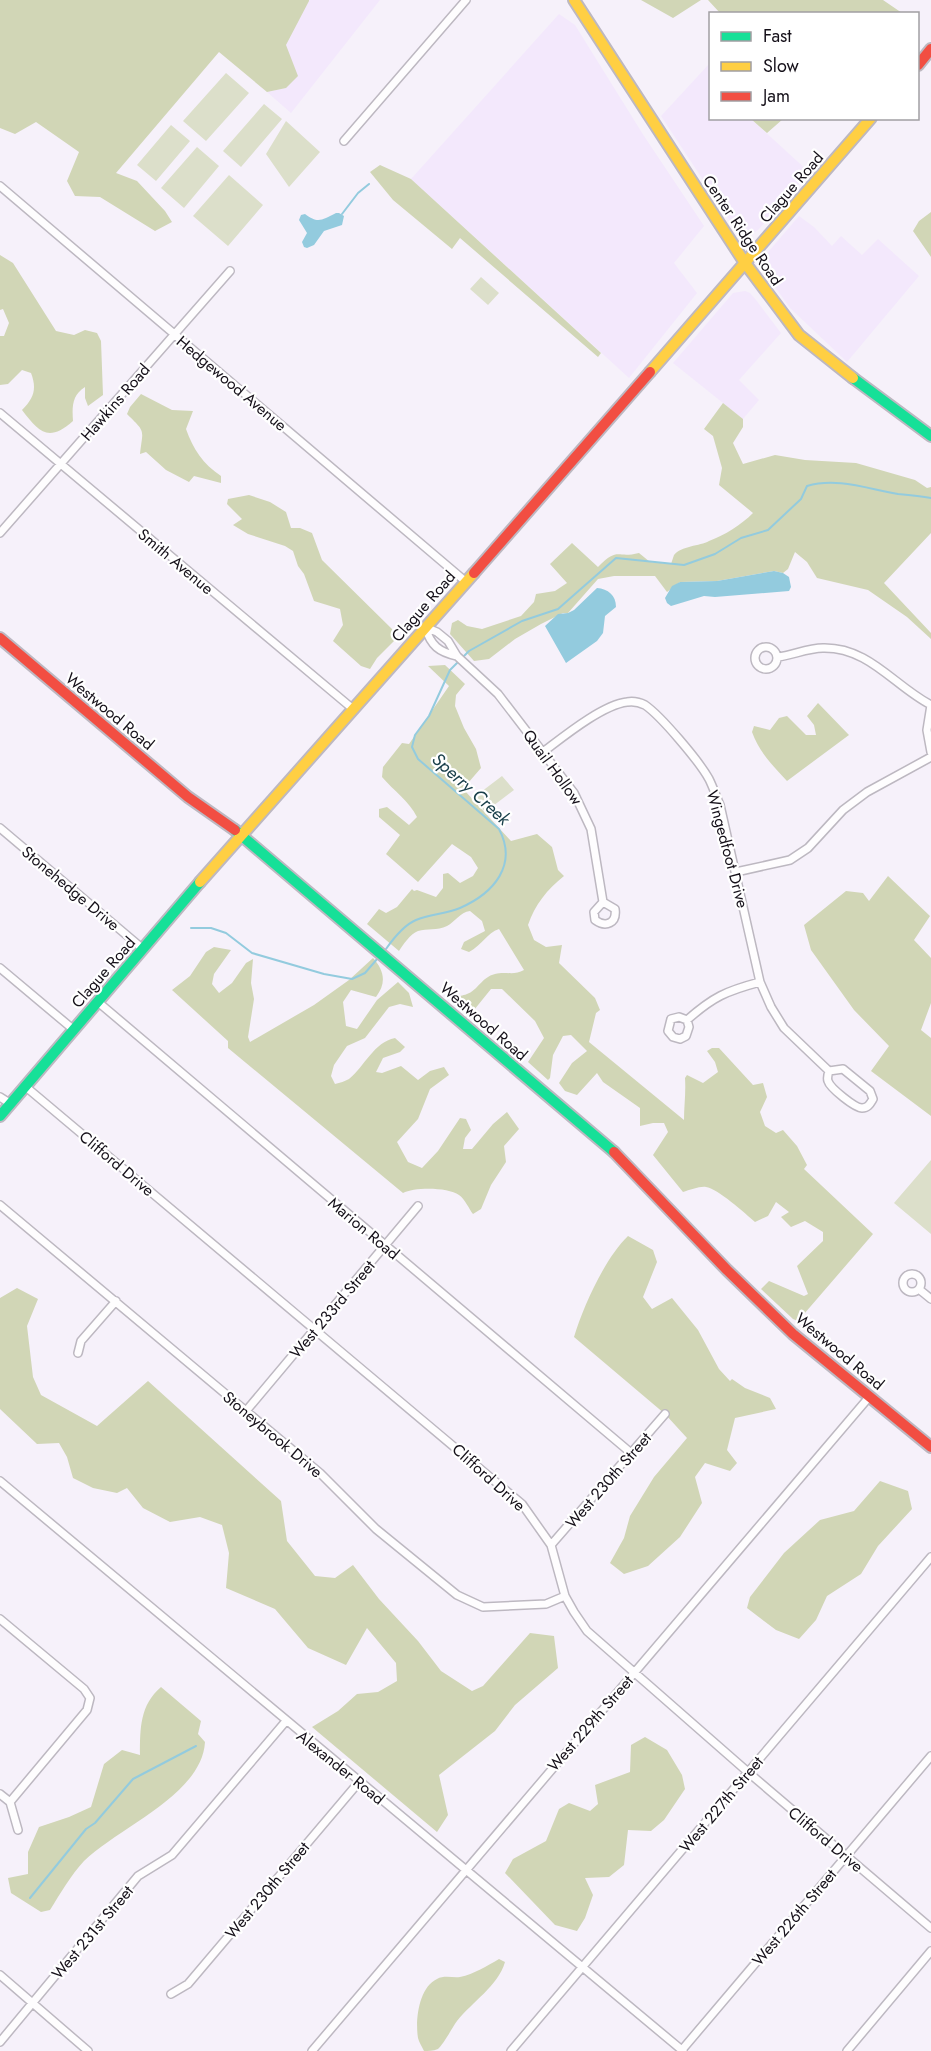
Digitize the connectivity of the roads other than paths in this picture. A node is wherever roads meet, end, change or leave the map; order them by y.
1 (466, 0) edge
2 (574, 0) edge
3 (931, 49) edge
4 (919, 64) edge
5 (869, 120) edge
6 (344, 141) dead end
7 (0, 186) edge
8 (745, 263) junction
9 (230, 271) dead end
10 (174, 335) junction
11 (0, 413) edge
12 (931, 436) edge
13 (61, 465) junction
14 (0, 533) edge
15 (465, 581) junction
16 (425, 627) junction
17 (0, 638) edge
18 (457, 656) junction
19 (778, 657) dead end
20 (931, 705) edge
21 (353, 709) junction
22 (543, 752) junction
23 (931, 754) edge
24 (0, 828) edge
25 (242, 834) junction
26 (736, 872) junction
27 (603, 902) dead end
28 (143, 949) junction
29 (0, 968) edge
30 (760, 982) junction
31 (98, 1002) junction
32 (687, 1020) dead end
33 (74, 1030) junction
34 (829, 1071) junction
35 (26, 1087) junction
36 (0, 1097) edge
37 (11, 1104) junction
38 (0, 1116) edge
39 (0, 1204) edge
40 (418, 1206) dead end
41 (386, 1246) junction
42 (920, 1290) dead end
43 (931, 1299) edge
44 (116, 1301) junction
45 (315, 1329) junction
46 (78, 1353) dead end
47 (870, 1396) junction
48 (246, 1411) junction
49 (665, 1414) dead end
50 (931, 1447) edge
51 (631, 1453) junction
52 (0, 1481) edge
53 (550, 1545) junction
54 (931, 1557) edge
55 (565, 1596) junction
56 (0, 1619) edge
57 (634, 1673) junction
58 (286, 1722) junction
59 (931, 1756) edge
60 (748, 1773) junction
61 (359, 1782) junction
62 (0, 1794) edge
63 (10, 1802) junction
64 (18, 1830) dead end
65 (846, 1856) junction
66 (466, 1869) junction
67 (931, 1928) edge
68 (931, 1952) edge
69 (583, 1966) junction
70 (0, 1975) edge
71 (171, 1994) dead end
72 (32, 2003) junction
73 (0, 2042) edge
74 (88, 2051) edge
75 (312, 2051) edge
76 (512, 2051) edge
77 (682, 2051) edge
78 (847, 2051) edge

1 - 6 street
2 - 8 main road, Center Ridge Road
3 - 4 main road
5 - 8 main road, Clague Road
7 - 10 street, Hedgewood Avenue
8 - 12 main road, Center Ridge Road
8 - 15 main road, Clague Road
9 - 10 street, Hawkins Road
10 - 13 street, Hawkins Road
10 - 15 street, Hedgewood Avenue
11 - 13 street, Smith Avenue
13 - 14 street, Hawkins Road
13 - 21 street, Smith Avenue
15 - 16 main road, Clague Road
16 - 18 street, Quail Hollow
16 - 18 street, Quail Hollow
16 - 21 main road, Clague Road
17 - 25 main road, Westwood Road
18 - 22 street, Quail Hollow
19 - 20 street
20 - 23 street
21 - 25 main road, Clague Road
22 - 26 street, Wingedfoot Drive
22 - 27 street, Quail Hollow
23 - 26 street
24 - 28 street, Stonehedge Drive
25 - 28 main road, Clague Road
25 - 47 main road, Westwood Road
26 - 30 street, Wingedfoot Drive
28 - 31 main road, Clague Road
29 - 33 street
30 - 32 street
30 - 34 street, Wingedfoot Drive
31 - 33 main road, Clague Road
31 - 41 street, Marion Road
33 - 35 main road, Clague Road
34 - 34 street, Wingedfoot Drive
35 - 37 main road, Clague Road
35 - 45 street, Clifford Drive
36 - 37 street
37 - 38 main road, Clague Road
39 - 44 street, Stoneybrook Drive
40 - 41 street, West 233rd Street
41 - 45 street, West 233rd Street
41 - 51 street, Marion Road
42 - 43 street
44 - 46 street
44 - 48 street, Stoneybrook Drive
45 - 48 street, West 233rd Street
45 - 53 street, Clifford Drive
47 - 50 main road, Westwood Road
47 - 57 street, West 229th Street
48 - 55 street, Stoneybrook Drive
49 - 51 street, West 230th Street
51 - 53 street, West 230th Street
52 - 58 street, Alexander Road
53 - 55 street, Clifford Drive
54 - 60 street, West 227th Street
55 - 57 street, Clifford Drive
56 - 63 street
57 - 60 street, Clifford Drive
57 - 66 street, West 229th Street
58 - 61 street, Alexander Road
58 - 72 street, West 231st Street
59 - 65 street, West 226th Street
60 - 65 street, Clifford Drive
60 - 69 street, West 227th Street
61 - 66 street, Alexander Road
61 - 71 street, West 230th Street
62 - 63 street
63 - 64 street
65 - 67 street, Clifford Drive
65 - 77 street, West 226th Street
66 - 69 street, Alexander Road
66 - 75 street, West 229th Street
68 - 78 street
69 - 76 street, West 227th Street
69 - 77 street, Alexander Road
70 - 72 street
72 - 73 street, West 231st Street
72 - 74 street

